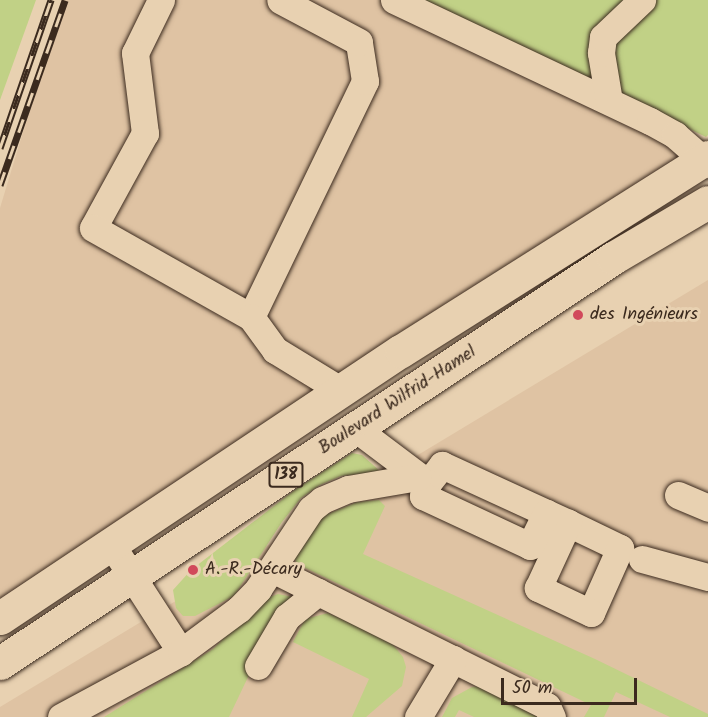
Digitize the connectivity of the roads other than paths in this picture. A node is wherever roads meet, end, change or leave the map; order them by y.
1 (161, 0) edge
2 (280, 0) edge
3 (394, 0) edge
4 (642, 0) edge
5 (609, 101) junction
6 (707, 160) edge
7 (708, 202) edge
8 (250, 317) junction
9 (342, 391) junction
10 (355, 428) junction
11 (423, 480) junction
12 (678, 495) dead end
13 (708, 508) edge
14 (557, 518) junction
15 (111, 544) junction
16 (629, 553) junction
17 (272, 569) junction
18 (132, 577) junction
19 (708, 577) edge
20 (318, 592) junction
21 (0, 618) edge
22 (181, 652) junction
23 (453, 659) junction
24 (0, 663) edge
25 (258, 666) dead end
26 (61, 717) edge
27 (418, 717) edge
28 (552, 717) edge

1 - 8 street
2 - 8 street
3 - 5 street
4 - 5 street
5 - 6 street
6 - 9 main road, Boulevard Wilfrid-Hamel / 138
7 - 10 main road, Boulevard Wilfrid-Hamel / 138
8 - 9 street
9 - 15 main road, Boulevard Wilfrid-Hamel / 138
10 - 11 street
10 - 18 main road, Boulevard Wilfrid-Hamel / 138
11 - 14 street
11 - 14 street
11 - 17 street
12 - 13 street
14 - 16 street
14 - 16 street
15 - 18 street
15 - 21 main road, Boulevard Wilfrid-Hamel / 138
16 - 19 street
17 - 20 street
17 - 22 street
18 - 22 street
18 - 24 main road, Boulevard Wilfrid-Hamel / 138
20 - 23 street
20 - 25 street
22 - 26 street
23 - 27 street
23 - 28 street

